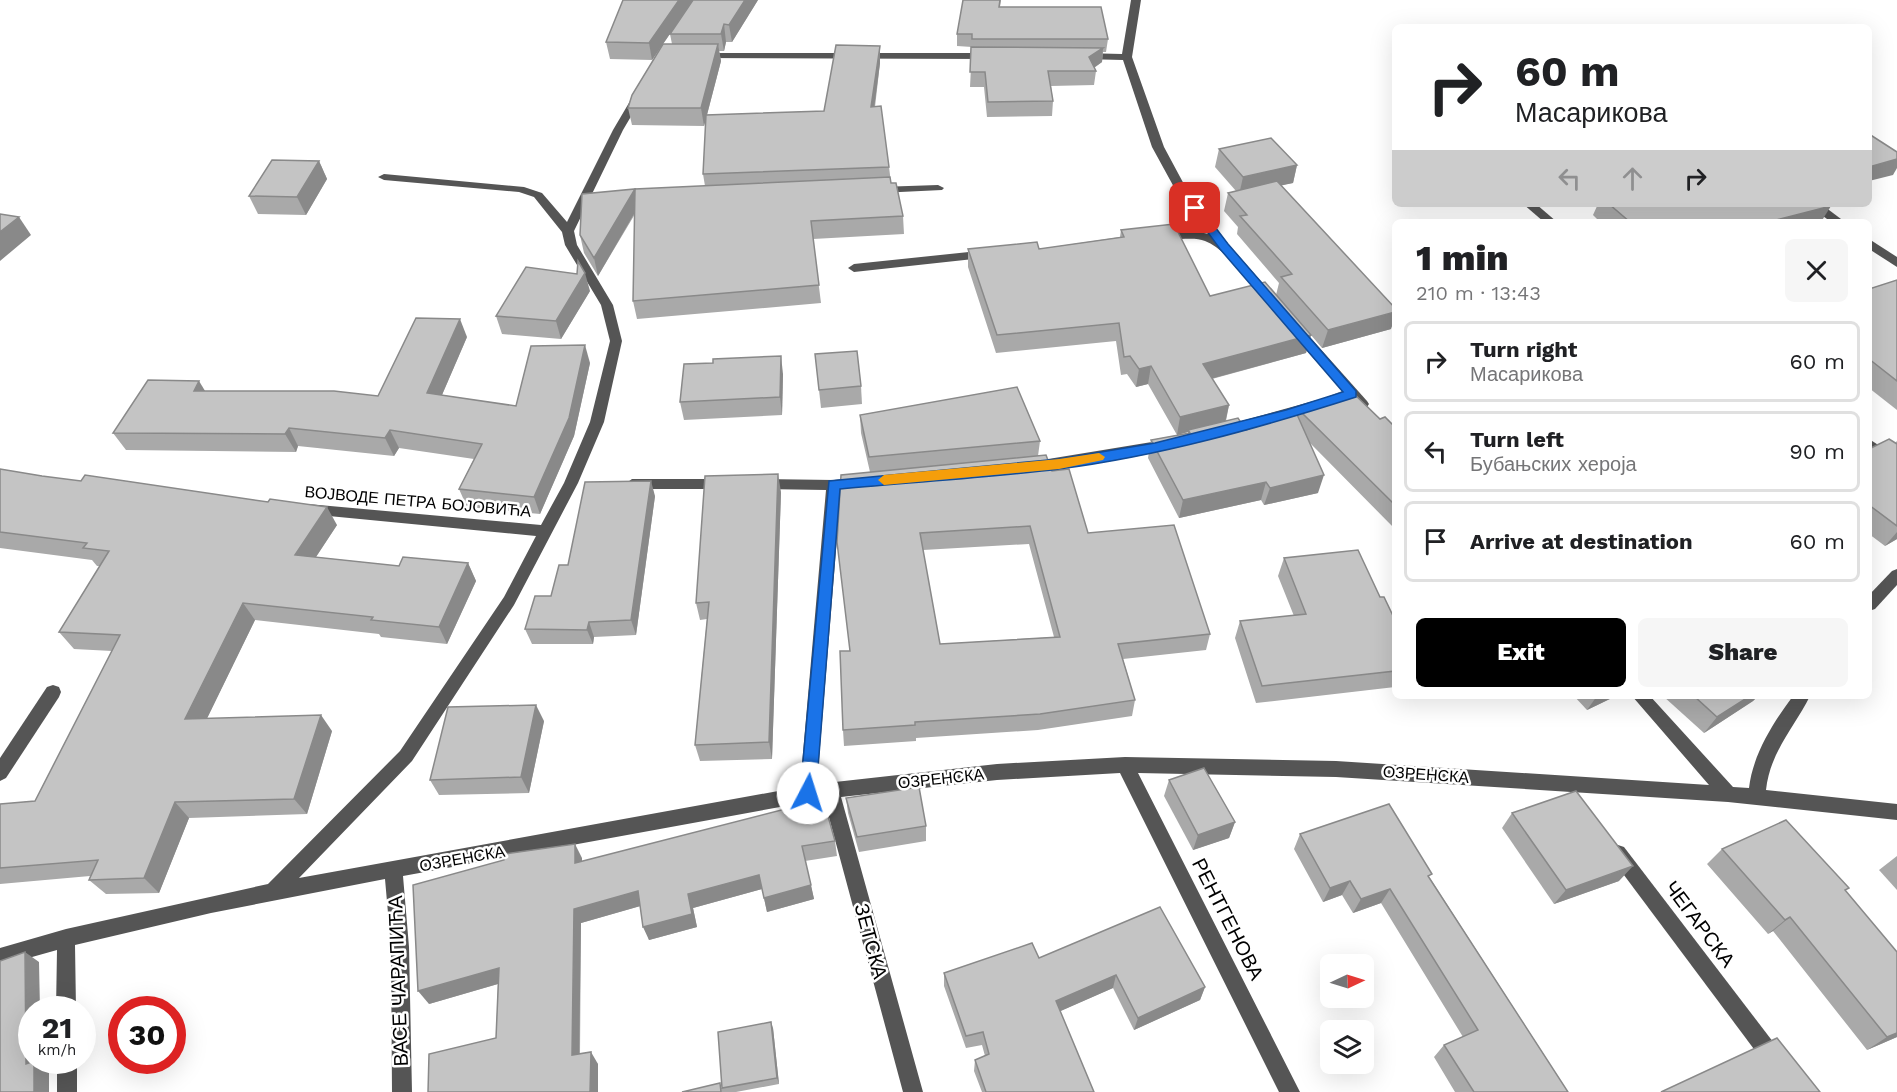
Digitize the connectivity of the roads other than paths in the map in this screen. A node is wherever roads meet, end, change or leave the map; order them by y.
1 (1136, 0) edge
2 (686, 56) edge
3 (1002, 56) edge
4 (1072, 56) edge
5 (1127, 57) junction
6 (645, 84) edge
7 (384, 177) dead end
8 (938, 188) dead end
9 (867, 190) edge
10 (1533, 207) edge
11 (1817, 207) edge
12 (1547, 219) edge
13 (1835, 219) edge
14 (568, 231) junction
15 (1154, 237) edge
16 (1872, 245) edge
17 (1224, 247) junction
18 (1004, 253) edge
19 (1897, 263) edge
20 (854, 268) dead end
21 (1341, 397) junction
22 (1368, 411) edge
23 (1210, 434) edge
24 (1188, 439) edge
25 (1872, 446) edge
26 (1897, 464) edge
27 (1012, 468) edge
28 (869, 482) edge
29 (619, 484) edge
30 (834, 485) junction
31 (292, 507) edge
32 (544, 531) junction
33 (1897, 575) edge
34 (1872, 601) edge
35 (53, 692) dead end
36 (1643, 699) edge
37 (1800, 699) edge
38 (1125, 765) junction
39 (0, 774) edge
40 (1565, 783) junction
41 (830, 790) junction
42 (808, 793) junction
43 (1728, 794) junction
44 (1757, 798) junction
45 (1580, 802) edge
46 (1897, 812) edge
47 (1608, 840) edge
48 (393, 870) junction
49 (273, 892) junction
50 (66, 938) junction
51 (0, 957) edge
52 (66, 996) edge
53 (67, 1074) edge
54 (67, 1092) edge
55 (402, 1092) edge
56 (913, 1092) edge
57 (1290, 1092) edge
58 (1799, 1092) edge

1 - 5 street
2 - 3 street
4 - 5 street
5 - 17 street
6 - 14 street
7 - 14 street, ВОЈВОДЕ ПЕТРА БОЈОВИЋА
8 - 9 street
10 - 12 street
11 - 13 street
14 - 32 street, ВОЈВОДЕ ПЕТРА БОЈОВИЋА
15 - 17 street
16 - 19 street
17 - 21 street
18 - 20 street
21 - 22 street
21 - 23 street
24 - 27 street
25 - 26 street
28 - 30 street
29 - 30 street
30 - 42 street
31 - 32 street, ВОЈВОДЕ ПЕТРА БОЈОВИЋА
32 - 49 street, ВОЈВОДЕ ПЕТРА БОЈОВИЋА
33 - 34 street
35 - 39 street
36 - 43 street
37 - 44 street
38 - 40 street, ОЗРЕНСКА
38 - 41 street, ОЗРЕНСКА
38 - 57 street, РЕНТГЕНОВА
40 - 43 street, ОЗРЕНСКА
40 - 45 street
41 - 42 street, ОЗРЕНСКА
41 - 56 street, ЗЕТСКА
42 - 48 street, ОЗРЕНСКА
43 - 44 street, ОЗРЕНСКА
44 - 46 street, ОЗРЕНСКА
47 - 58 street, ЧЕГАРСКА
48 - 49 street, ОЗРЕНСКА
48 - 55 street, ВАСЕ ЧАРАПИЋА
49 - 50 street, ОЗРЕНСКА
50 - 51 street, ОЗРЕНСКА
50 - 52 street
53 - 54 street

